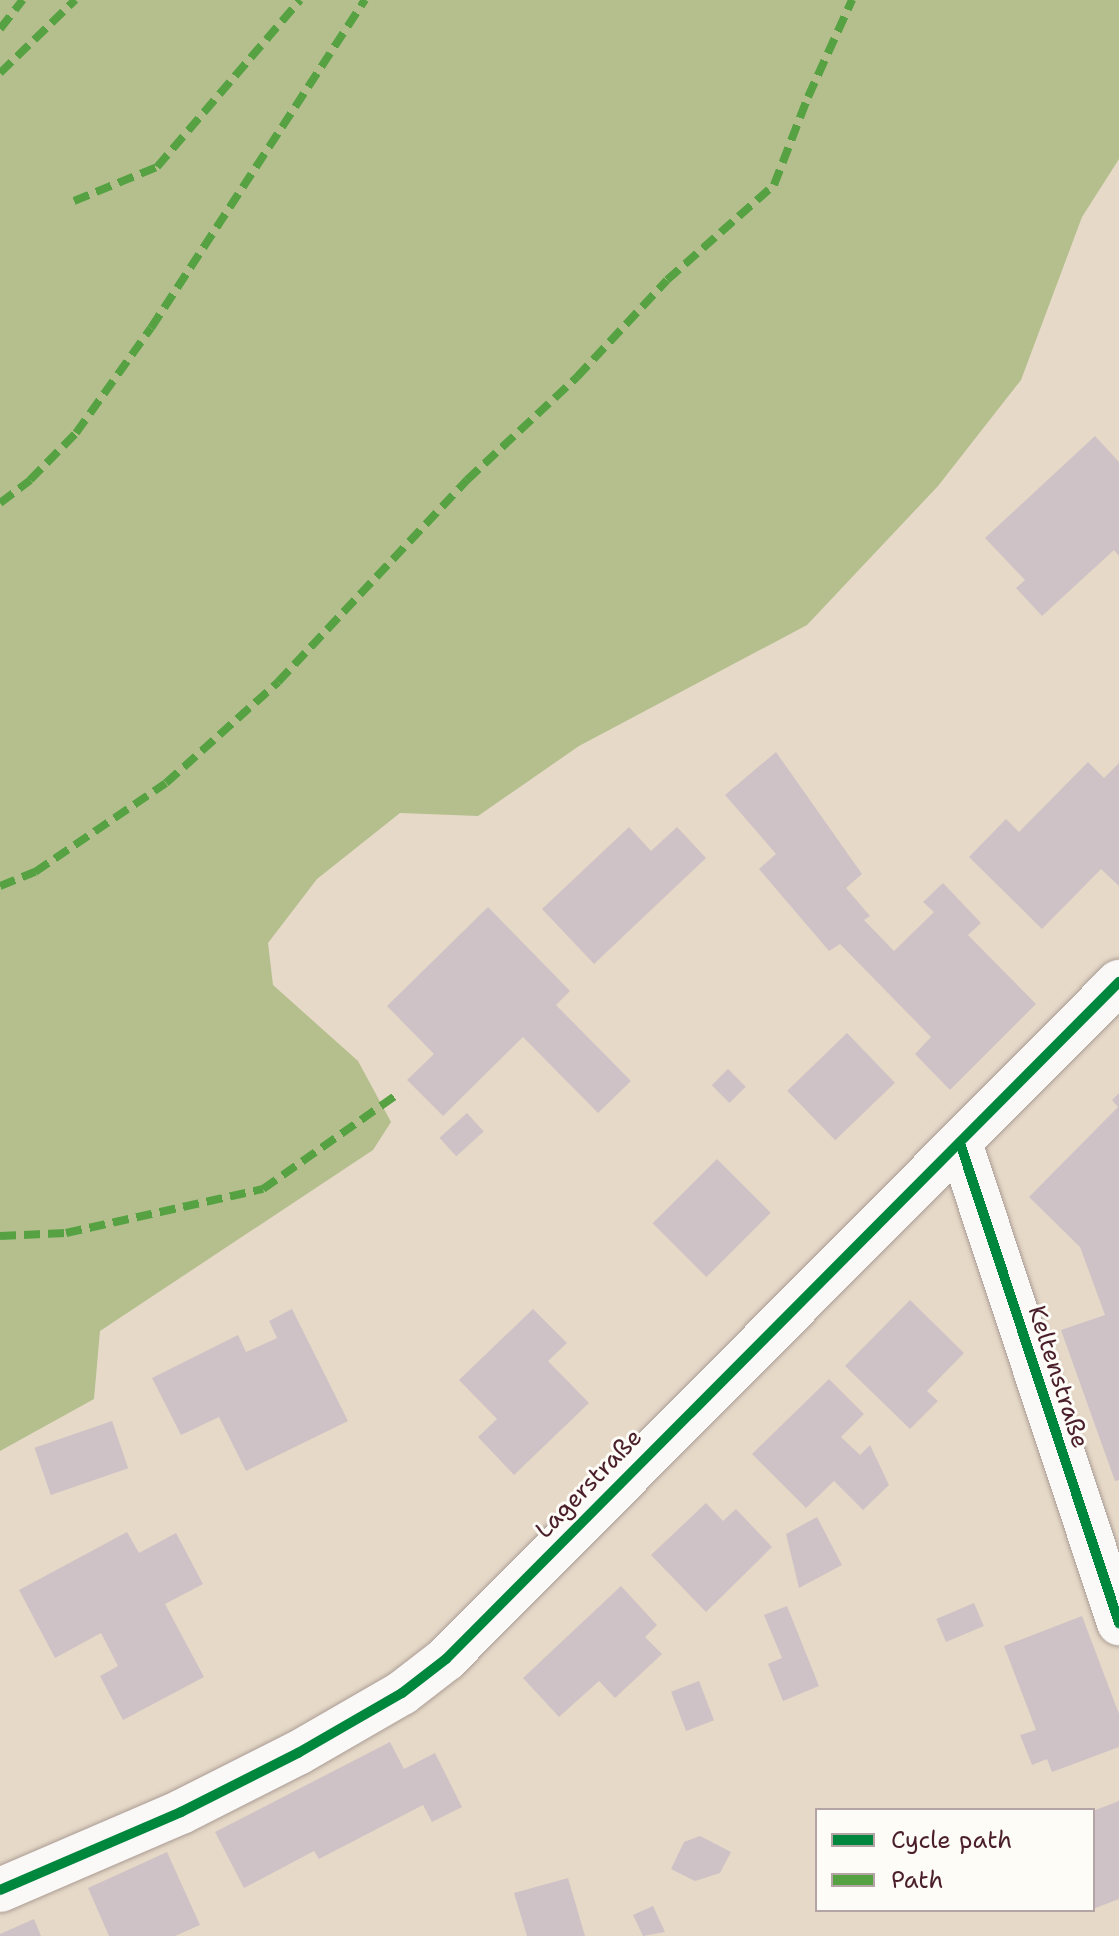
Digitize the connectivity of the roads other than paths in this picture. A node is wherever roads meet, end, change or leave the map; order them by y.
1 (1119, 982) edge
2 (960, 1143) junction
3 (1119, 1623) edge
4 (0, 1890) edge

1 - 2 street, Lagerstraße
2 - 3 street, Keltenstraße
2 - 4 street, Lagerstraße

